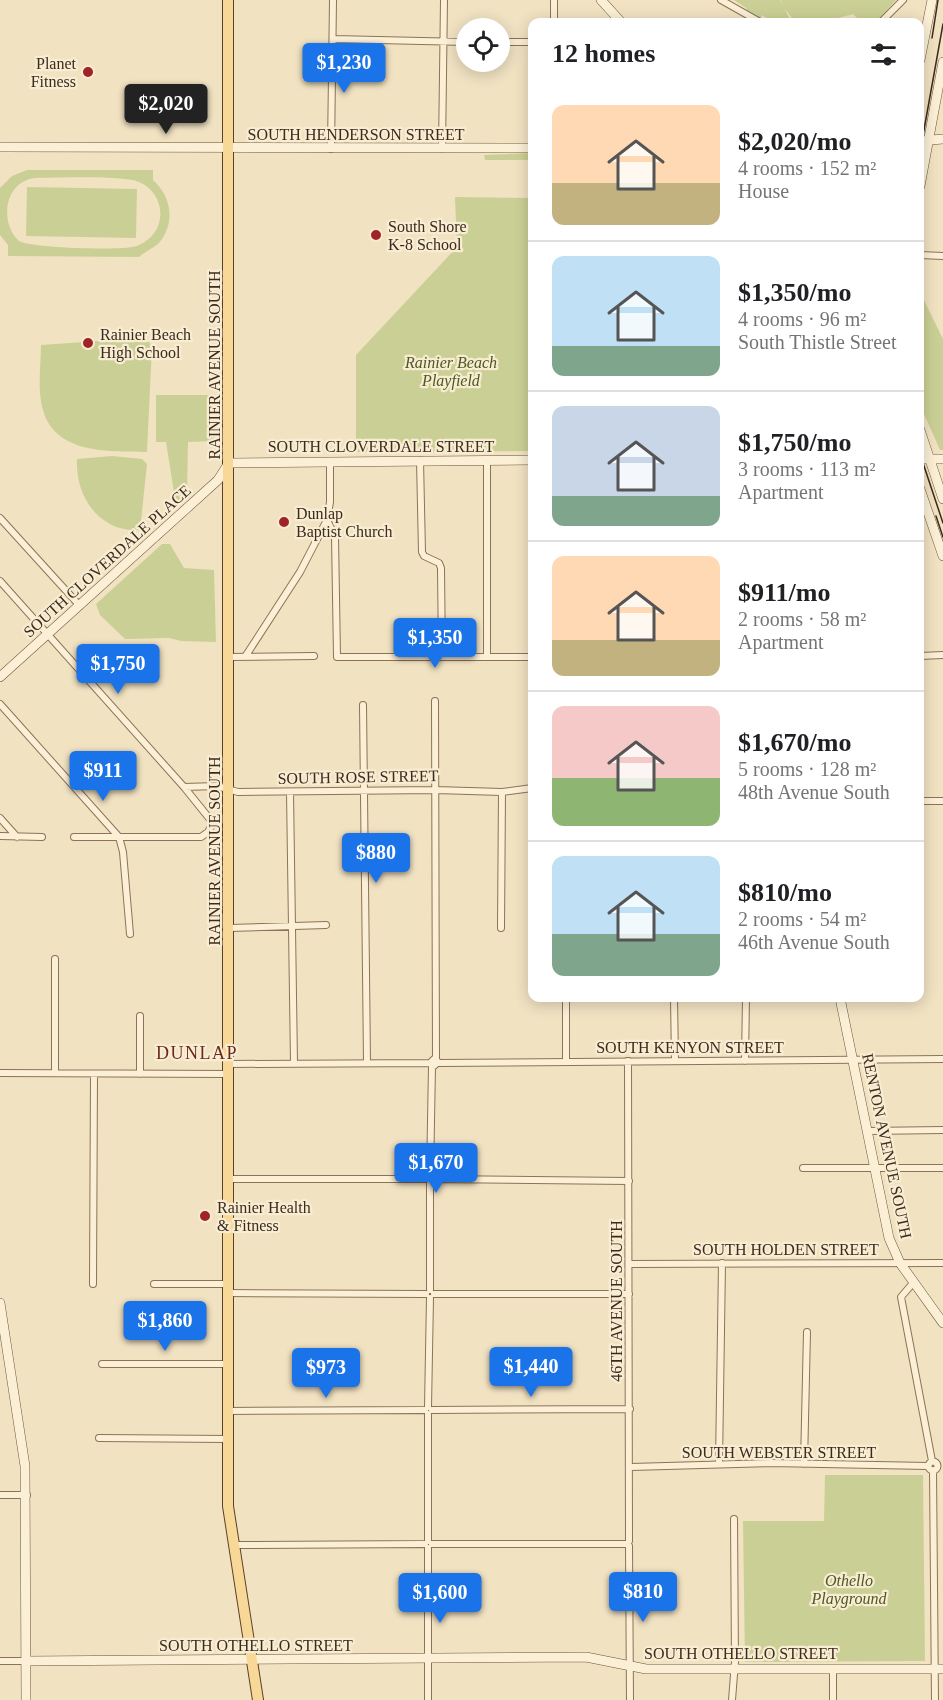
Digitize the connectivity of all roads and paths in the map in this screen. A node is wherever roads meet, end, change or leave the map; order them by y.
1 (228, 0) edge
2 (333, 0) edge
3 (444, 0) edge
4 (554, 0) edge
5 (601, 0) edge
6 (721, 0) edge
7 (903, 0) edge
8 (932, 0) edge
9 (554, 18) edge
10 (617, 18) edge
11 (753, 18) edge
12 (885, 18) edge
13 (333, 39) junction
14 (924, 40) edge
15 (444, 42) junction
16 (456, 42) edge
17 (510, 42) edge
18 (528, 42) edge
19 (943, 67) edge
20 (943, 139) edge
21 (924, 141) edge
22 (0, 147) edge
23 (528, 148) edge
24 (228, 149) junction
25 (331, 149) junction
26 (442, 149) junction
27 (924, 255) edge
28 (943, 256) edge
29 (924, 442) edge
30 (924, 459) edge
31 (930, 459) junction
32 (943, 459) edge
33 (420, 460) junction
34 (487, 460) junction
35 (528, 460) edge
36 (330, 461) junction
37 (229, 463) junction
38 (943, 499) edge
39 (924, 501) edge
40 (0, 518) edge
41 (327, 520) junction
42 (943, 556) edge
43 (0, 581) edge
44 (80, 606) junction
45 (48, 634) junction
46 (943, 655) edge
47 (314, 656) dead end
48 (924, 656) edge
49 (229, 657) junction
50 (245, 657) junction
51 (442, 657) junction
52 (488, 657) junction
53 (528, 657) edge
54 (0, 677) edge
55 (435, 701) dead end
56 (0, 704) edge
57 (363, 705) dead end
58 (184, 787) junction
59 (229, 789) junction
60 (528, 789) edge
61 (436, 790) junction
62 (363, 791) junction
63 (290, 792) junction
64 (502, 792) junction
65 (924, 801) edge
66 (943, 801) edge
67 (0, 818) edge
68 (0, 836) edge
69 (17, 837) junction
70 (42, 837) dead end
71 (74, 837) dead end
72 (119, 837) junction
73 (326, 925) dead end
74 (292, 926) junction
75 (229, 928) junction
76 (501, 928) dead end
77 (130, 934) dead end
78 (55, 959) dead end
79 (566, 1002) edge
80 (674, 1002) edge
81 (746, 1002) edge
82 (841, 1002) edge
83 (140, 1016) dead end
84 (943, 1059) edge
85 (853, 1060) junction
86 (675, 1061) junction
87 (746, 1061) junction
88 (566, 1062) junction
89 (628, 1062) junction
90 (294, 1063) junction
91 (367, 1063) junction
92 (434, 1063) junction
93 (229, 1069) junction
94 (0, 1073) edge
95 (55, 1073) junction
96 (94, 1074) junction
97 (140, 1074) junction
98 (943, 1130) edge
99 (867, 1131) junction
100 (803, 1168) dead end
101 (875, 1168) junction
102 (943, 1168) edge
103 (228, 1179) junction
104 (430, 1180) junction
105 (629, 1181) junction
106 (722, 1263) junction
107 (900, 1263) junction
108 (943, 1263) edge
109 (629, 1264) junction
110 (913, 1283) junction
111 (93, 1284) dead end
112 (154, 1284) dead end
113 (228, 1289) junction
114 (430, 1294) junction
115 (629, 1294) junction
116 (0, 1303) edge
117 (943, 1323) edge
118 (807, 1332) dead end
119 (102, 1364) dead end
120 (228, 1364) junction
121 (428, 1410) junction
122 (630, 1410) junction
123 (228, 1411) junction
124 (99, 1438) dead end
125 (228, 1439) junction
126 (719, 1464) junction
127 (804, 1464) junction
128 (934, 1466) edge
129 (631, 1467) junction
130 (27, 1495) junction
131 (0, 1496) edge
132 (734, 1518) dead end
133 (428, 1544) junction
134 (628, 1544) junction
135 (232, 1545) junction
136 (428, 1658) junction
137 (252, 1660) junction
138 (0, 1661) edge
139 (26, 1661) junction
140 (630, 1666) junction
141 (734, 1669) junction
142 (833, 1669) junction
143 (939, 1669) edge
144 (26, 1700) edge
145 (258, 1700) edge
146 (428, 1700) edge
147 (630, 1700) edge
148 (732, 1700) edge
149 (833, 1700) edge
150 (934, 1700) edge

1 - 24 main road, RAINIER AVENUE SOUTH
2 - 13 street
3 - 15 street
4 - 9 street
5 - 10 street
6 - 11 street
7 - 12 street
8 - 14 street
13 - 15 street
13 - 25 street
15 - 16 street
15 - 26 street
17 - 18 street
19 - 21 street
20 - 21 street
22 - 24 street, SOUTH HENDERSON STREET
23 - 26 street, SOUTH HENDERSON STREET
24 - 25 street, SOUTH HENDERSON STREET
24 - 37 main road, RAINIER AVENUE SOUTH
25 - 26 street, SOUTH HENDERSON STREET
27 - 28 street
29 - 31 street
30 - 31 street
31 - 32 street
31 - 38 street
33 - 34 street, SOUTH CLOVERDALE STREET
33 - 36 street, SOUTH CLOVERDALE STREET
33 - 51 street
34 - 35 street, SOUTH CLOVERDALE STREET
34 - 52 street
36 - 37 street, SOUTH CLOVERDALE STREET
36 - 41 street
37 - 44 street, SOUTH CLOVERDALE PLACE
37 - 49 main road, RAINIER AVENUE SOUTH
39 - 42 street
40 - 44 street
41 - 50 street
41 - 51 street
43 - 45 street
44 - 45 street, SOUTH CLOVERDALE PLACE
45 - 54 street, SOUTH CLOVERDALE PLACE
45 - 58 street
46 - 48 street
47 - 50 street
49 - 50 street
49 - 59 main road, RAINIER AVENUE SOUTH
51 - 52 street
52 - 53 street
55 - 61 street
56 - 72 street
57 - 62 street
58 - 59 street, SOUTH ROSE STREET
58 - 72 street
59 - 63 street, SOUTH ROSE STREET
59 - 75 main road, RAINIER AVENUE SOUTH
60 - 64 street, SOUTH ROSE STREET
61 - 62 street, SOUTH ROSE STREET
61 - 64 street, SOUTH ROSE STREET
61 - 92 street
62 - 63 street, SOUTH ROSE STREET
62 - 91 street
63 - 74 street
64 - 76 street
65 - 66 street
67 - 69 street
68 - 69 street
69 - 70 street
71 - 72 street
72 - 77 street
73 - 74 street
74 - 75 street
74 - 90 street
75 - 93 main road, RAINIER AVENUE SOUTH
78 - 95 street
79 - 88 street
80 - 86 street
81 - 87 street
82 - 85 street, RENTON AVENUE SOUTH
83 - 97 street
84 - 85 street, SOUTH KENYON STREET
85 - 87 street, SOUTH KENYON STREET
85 - 99 street, RENTON AVENUE SOUTH
86 - 87 street, SOUTH KENYON STREET
86 - 89 street, SOUTH KENYON STREET
88 - 89 street, SOUTH KENYON STREET
88 - 92 street, SOUTH KENYON STREET
89 - 105 street, 46TH AVENUE SOUTH
90 - 91 street, SOUTH KENYON STREET
90 - 93 street, SOUTH KENYON STREET
91 - 92 street, SOUTH KENYON STREET
92 - 104 street
93 - 97 street, SOUTH KENYON STREET
93 - 103 main road, RAINIER AVENUE SOUTH
94 - 95 street, SOUTH KENYON STREET
95 - 96 street, SOUTH KENYON STREET
96 - 97 street, SOUTH KENYON STREET
96 - 111 street
98 - 99 street
99 - 101 street, RENTON AVENUE SOUTH
100 - 101 street
101 - 102 street
101 - 107 street, RENTON AVENUE SOUTH
103 - 104 street
103 - 113 main road, RAINIER AVENUE SOUTH
104 - 105 street
104 - 114 street
105 - 109 street, 46TH AVENUE SOUTH
106 - 107 street, SOUTH HOLDEN STREET
106 - 109 street, SOUTH HOLDEN STREET
106 - 126 street
107 - 108 street, SOUTH HOLDEN STREET
107 - 110 street, RENTON AVENUE SOUTH
109 - 115 street, 46TH AVENUE SOUTH
110 - 117 street, RENTON AVENUE SOUTH
110 - 128 street
112 - 113 street
113 - 114 street
113 - 120 main road, RAINIER AVENUE SOUTH
114 - 115 street
114 - 121 street
115 - 122 street, 46TH AVENUE SOUTH
116 - 130 street
118 - 127 street
119 - 120 street
120 - 123 main road, RAINIER AVENUE SOUTH
121 - 122 street
121 - 123 street
121 - 133 street
122 - 129 street, 46TH AVENUE SOUTH
123 - 125 main road, RAINIER AVENUE SOUTH
124 - 125 street
125 - 135 main road, RAINIER AVENUE SOUTH
126 - 127 street, SOUTH WEBSTER STREET
126 - 129 street, SOUTH WEBSTER STREET
127 - 128 street, SOUTH WEBSTER STREET
128 - 143 street
129 - 134 street, 46TH AVENUE SOUTH
130 - 131 street
130 - 139 street
132 - 141 street
133 - 134 street
133 - 135 street
133 - 136 street
134 - 140 street, 46TH AVENUE SOUTH
135 - 137 main road, RAINIER AVENUE SOUTH
136 - 137 street, SOUTH OTHELLO STREET
136 - 140 street, SOUTH OTHELLO STREET
136 - 146 street
137 - 139 street, SOUTH OTHELLO STREET
137 - 145 main road, RAINIER AVENUE SOUTH
138 - 139 street, SOUTH OTHELLO STREET
139 - 144 street
140 - 141 street, SOUTH OTHELLO STREET
140 - 147 street, 46TH AVENUE SOUTH
141 - 142 street, SOUTH OTHELLO STREET
141 - 148 street
142 - 143 street, SOUTH OTHELLO STREET
142 - 149 street
143 - 150 street

